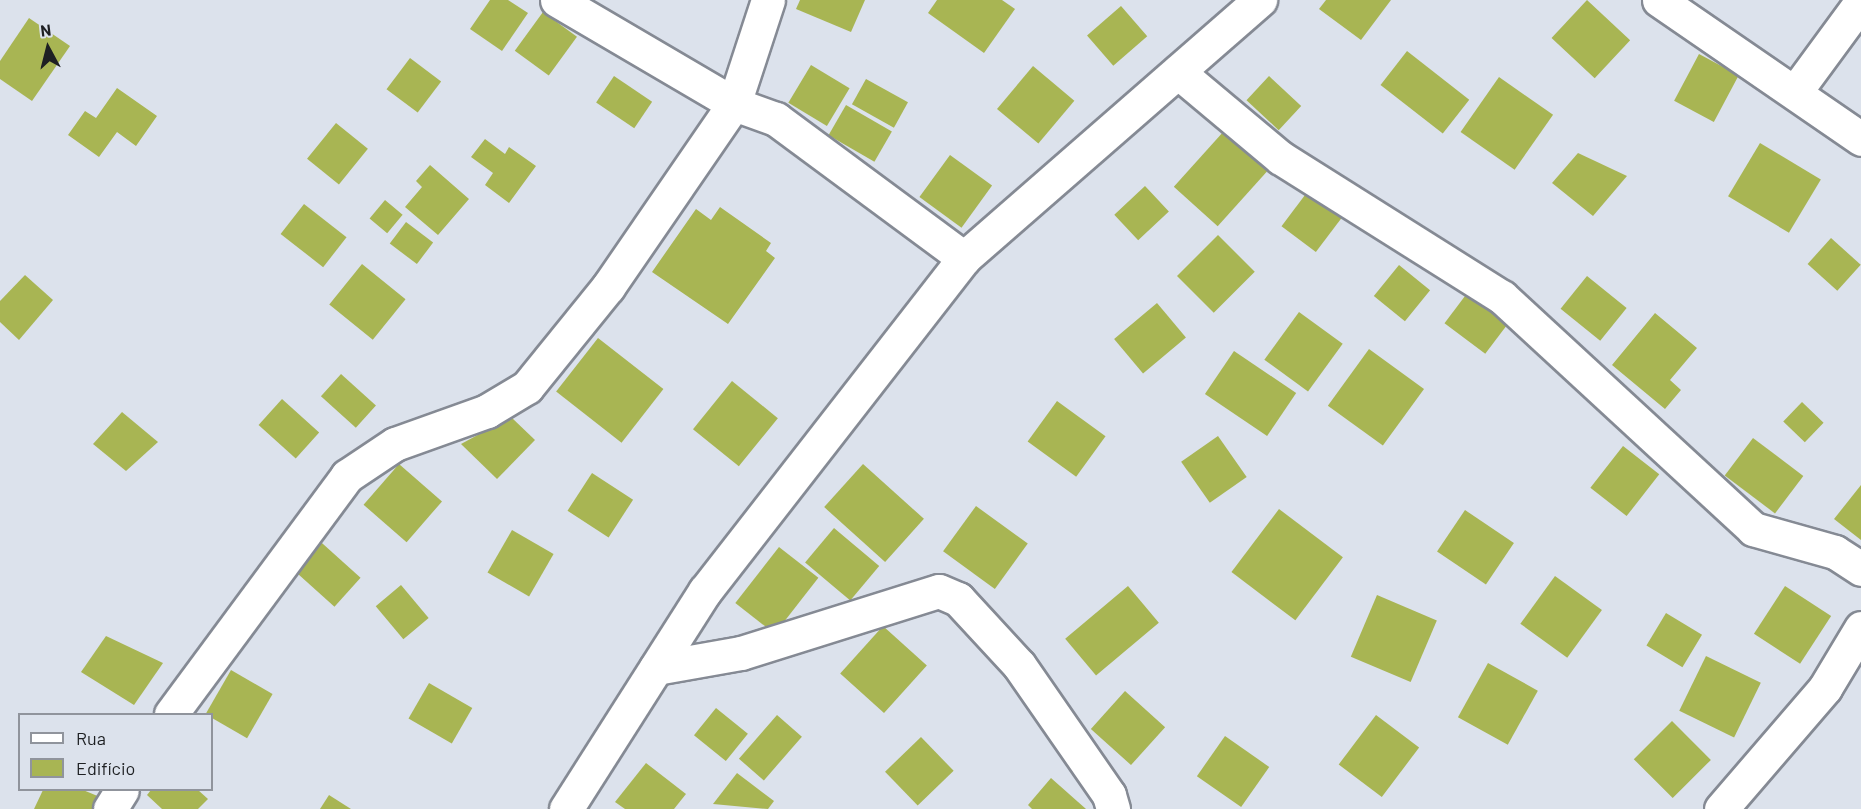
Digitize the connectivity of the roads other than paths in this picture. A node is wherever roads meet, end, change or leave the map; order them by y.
1 (557, 0) edge
2 (768, 0) edge
3 (1260, 0) edge
4 (1659, 0) edge
5 (1861, 2) edge
6 (1178, 72) junction
7 (1795, 92) junction
8 (734, 104) junction
9 (1861, 139) edge
10 (964, 258) junction
11 (1861, 569) edge
12 (1861, 628) edge
13 (656, 668) junction
14 (172, 713) edge
15 (121, 791) edge
16 (110, 809) edge
17 (566, 809) edge
18 (1113, 809) edge
19 (1721, 809) edge

1 - 8 street
2 - 8 street
3 - 6 street
4 - 7 street
5 - 7 street
6 - 10 street
6 - 11 street
7 - 9 street
8 - 10 street
8 - 14 street
10 - 13 street
12 - 19 street
13 - 17 street
13 - 18 street
15 - 16 street

